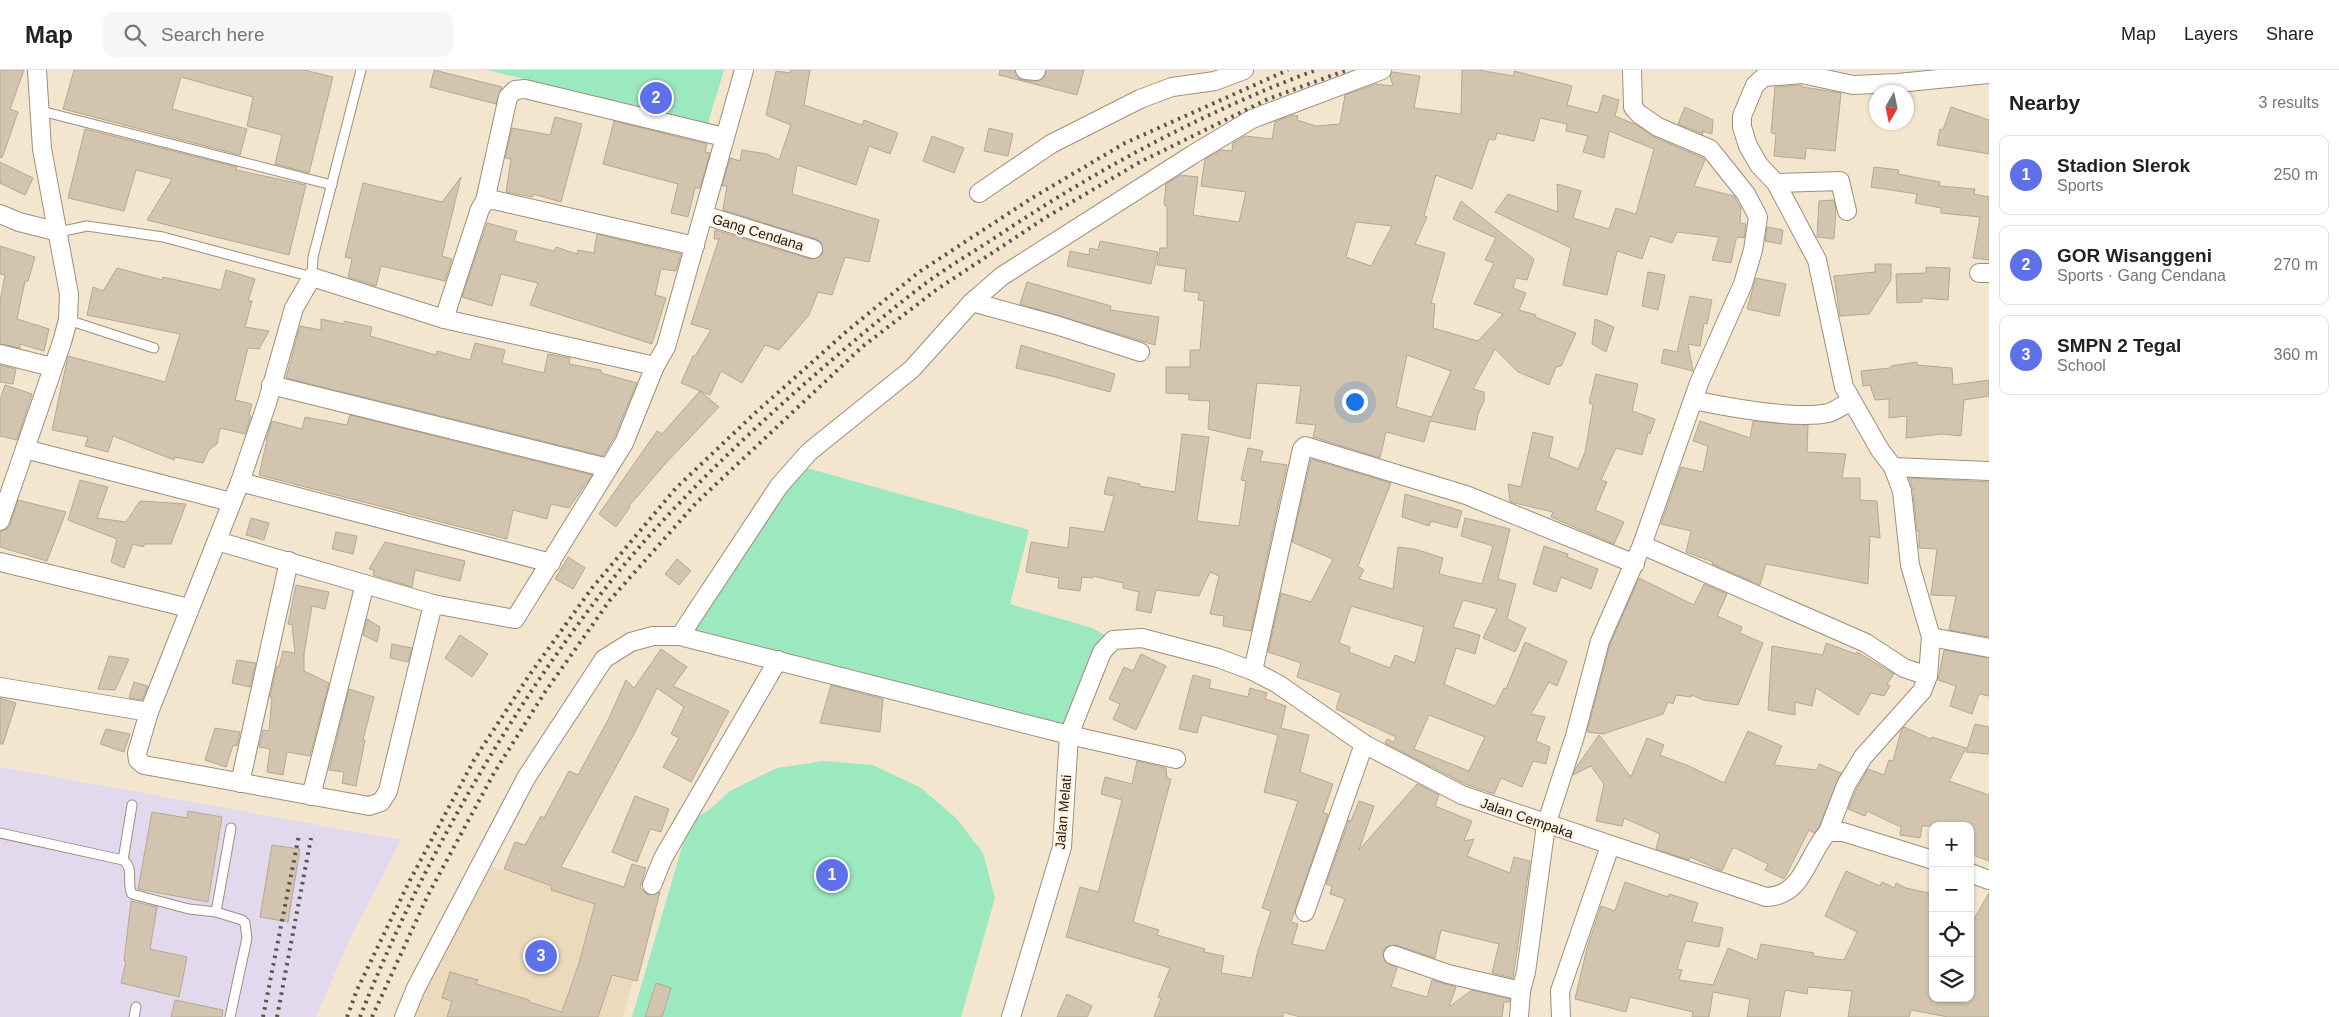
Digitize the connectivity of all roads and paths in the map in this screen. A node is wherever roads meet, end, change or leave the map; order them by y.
1 (37, 70) edge
2 (361, 70) edge
3 (744, 70) edge
4 (1244, 70) edge
5 (1382, 70) edge
6 (1632, 70) edge
7 (1989, 74) edge
8 (41, 112) junction
9 (724, 137) junction
10 (1748, 173) junction
11 (1776, 182) junction
12 (332, 185) junction
13 (979, 193) dead end
14 (485, 201) junction
15 (1847, 211) dead end
16 (0, 214) edge
17 (704, 215) junction
18 (59, 232) junction
19 (695, 246) junction
20 (812, 249) dead end
21 (312, 277) junction
22 (972, 302) junction
23 (444, 319) junction
24 (68, 320) junction
25 (154, 348) dead end
26 (1140, 352) dead end
27 (0, 354) edge
28 (655, 366) junction
29 (52, 367) junction
30 (271, 385) junction
31 (1693, 400) junction
32 (1850, 402) junction
33 (25, 449) junction
34 (1893, 467) junction
35 (608, 468) junction
36 (1989, 471) edge
37 (240, 482) junction
38 (232, 502) junction
39 (0, 521) edge
40 (217, 541) junction
41 (1642, 545) junction
42 (289, 561) junction
43 (0, 562) edge
44 (550, 563) junction
45 (1634, 564) junction
46 (365, 584) junction
47 (433, 604) junction
48 (189, 608) junction
49 (680, 636) junction
50 (1931, 636) junction
51 (1114, 640) joint
52 (1989, 648) edge
53 (778, 660) junction
54 (1253, 672) junction
55 (1916, 673) junction
56 (0, 687) edge
57 (149, 712) junction
58 (1069, 735) junction
59 (1364, 744) junction
60 (1176, 759) dead end
61 (240, 783) junction
62 (310, 796) junction
63 (132, 804) dead end
64 (1550, 826) junction
65 (231, 828) dead end
66 (1828, 832) junction
67 (0, 833) edge
68 (1610, 846) junction
69 (1929, 859) edge
70 (124, 860) junction
71 (1974, 874) edge
72 (1989, 880) edge
73 (652, 885) dead end
74 (216, 912) junction
75 (1305, 912) dead end
76 (1393, 955) dead end
77 (1521, 991) junction
78 (136, 1007) dead end
79 (134, 1017) edge
80 (230, 1017) edge
81 (404, 1017) edge
82 (1011, 1017) edge
83 (1519, 1017) edge
84 (1561, 1017) edge

1 - 8 street
2 - 12 lane
3 - 9 street
4 - 13 street
5 - 22 street
6 - 10 street
7 - 10 street
8 - 12 lane
8 - 18 street
9 - 14 street
9 - 17 street
10 - 11 street
10 - 31 street
11 - 15 street
11 - 32 street
12 - 21 lane
14 - 19 street
14 - 23 street
16 - 18 street
17 - 19 street
17 - 20 street, Gang Cendana
18 - 21 lane
18 - 24 street
19 - 28 street
21 - 23 street
21 - 30 street
22 - 26 street
22 - 49 street
23 - 28 street
24 - 25 lane
24 - 29 street
27 - 29 street
28 - 35 street
29 - 33 street
30 - 35 street
30 - 37 street
31 - 32 street
31 - 41 street
32 - 34 street
33 - 38 street
33 - 39 street
34 - 36 street
34 - 50 street
35 - 44 street
37 - 38 street
37 - 44 street
38 - 40 street
40 - 42 street
40 - 48 street
41 - 45 street
41 - 55 street
42 - 46 street
42 - 61 street
43 - 48 street
44 - 47 street
45 - 54 street
45 - 64 street
46 - 47 street
46 - 62 street
47 - 62 street
48 - 57 street
49 - 53 street
49 - 81 street
50 - 52 street
50 - 55 street
51 - 54 street, Jalan Cempaka
51 - 58 street, Jalan Melati
53 - 58 street
53 - 73 street
54 - 59 street, Jalan Cempaka
55 - 66 street, Jalan Cempaka
56 - 57 street
57 - 61 street
58 - 60 street
58 - 82 street, Jalan Melati
59 - 64 street, Jalan Cempaka
59 - 75 street
61 - 62 street
63 - 70 lane
64 - 68 street, Jalan Cempaka
64 - 77 street
65 - 74 lane
66 - 68 street, Jalan Cempaka
66 - 69 street
67 - 70 lane
68 - 84 street
70 - 74 lane
71 - 72 street
74 - 80 lane
76 - 77 street
77 - 83 street
78 - 79 lane

